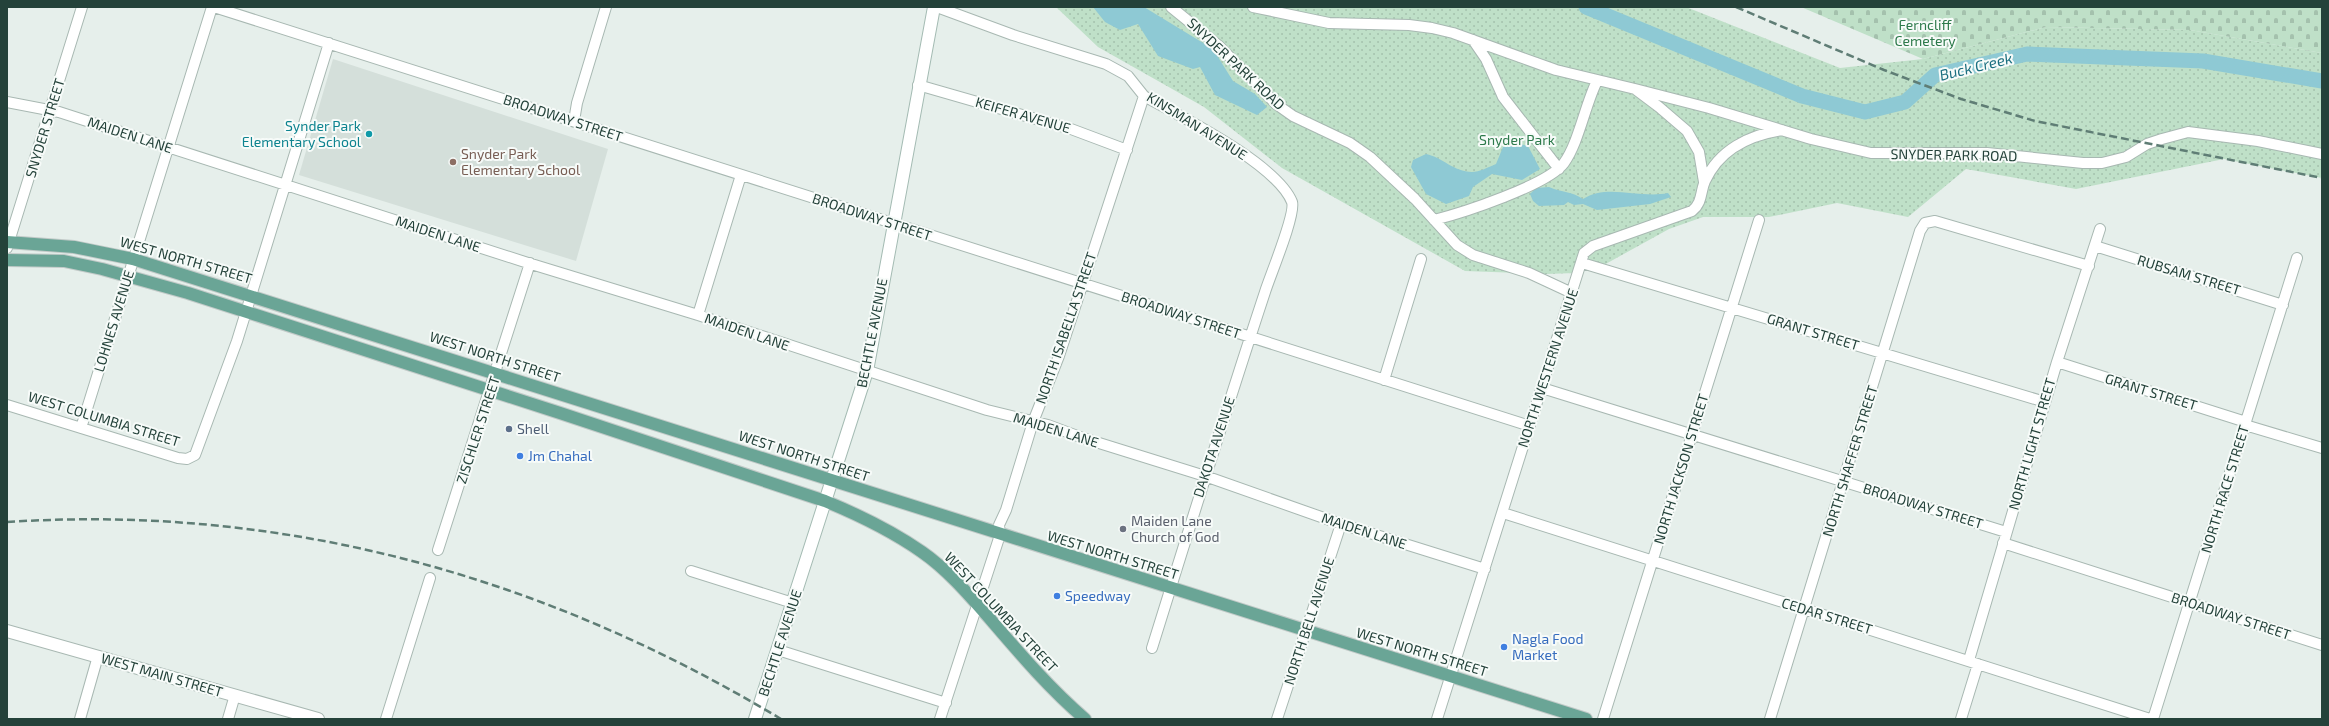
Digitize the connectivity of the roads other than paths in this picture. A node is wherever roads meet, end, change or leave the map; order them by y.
1 (82, 7) edge
2 (213, 7) edge
3 (606, 7) edge
4 (936, 7) edge
5 (1171, 7) edge
6 (1253, 7) edge
7 (1472, 39) junction
8 (329, 43) junction
9 (1597, 81) junction
10 (918, 85) junction
11 (1635, 89) junction
12 (1144, 96) junction
13 (7, 102) edge
14 (50, 111) junction
15 (574, 121) junction
16 (1782, 130) junction
17 (168, 147) junction
18 (1126, 150) junction
19 (2322, 154) edge
20 (1559, 169) junction
21 (741, 175) junction
22 (1704, 182) junction
23 (284, 185) junction
24 (1434, 220) junction
25 (1760, 220) dead end
26 (893, 224) junction
27 (2100, 230) dead end
28 (8, 244) edge
29 (2095, 246) junction
30 (2297, 258) dead end
31 (133, 259) junction
32 (1421, 259) dead end
33 (7, 260) edge
34 (530, 263) junction
35 (1582, 263) junction
36 (2089, 266) junction
37 (1272, 269) joint
38 (128, 276) junction
39 (1082, 284) junction
40 (1572, 293) junction
41 (251, 295) junction
42 (2283, 304) junction
43 (1732, 308) junction
44 (246, 312) junction
45 (698, 315) junction
46 (1250, 337) junction
47 (1884, 353) junction
48 (2057, 362) junction
49 (867, 371) junction
50 (496, 373) junction
51 (1384, 380) junction
52 (1542, 388) junction
53 (491, 390) junction
54 (2045, 402) junction
55 (7, 405) edge
56 (1033, 422) junction
57 (2246, 423) junction
58 (1530, 426) junction
59 (81, 428) junction
60 (1692, 435) junction
61 (2322, 448) edge
62 (1205, 476) junction
63 (833, 480) junction
64 (1844, 482) junction
65 (825, 501) junction
66 (1503, 513) junction
67 (1340, 524) junction
68 (2006, 532) junction
69 (1000, 535) junction
70 (2003, 543) junction
71 (438, 550) dead end
72 (1652, 561) junction
73 (1485, 569) junction
74 (691, 571) dead end
75 (430, 578) dead end
76 (1170, 589) junction
77 (793, 603) junction
78 (2189, 604) junction
79 (978, 606) junction
80 (1804, 609) junction
81 (7, 631) edge
82 (1305, 631) junction
83 (2322, 645) edge
84 (1152, 648) dead end
85 (778, 650) junction
86 (98, 656) junction
87 (1968, 660) junction
88 (1978, 664) junction
89 (1450, 676) junction
90 (235, 695) junction
91 (946, 703) junction
92 (80, 719) edge
93 (228, 719) edge
94 (318, 719) edge
95 (386, 719) edge
96 (755, 719) edge
97 (940, 719) edge
98 (1086, 719) edge
99 (1277, 719) edge
100 (1437, 719) edge
101 (1586, 719) edge
102 (1603, 719) edge
103 (1770, 719) edge
104 (1961, 719) edge
105 (2152, 719) edge

1 - 14 street, SNYDER STREET
2 - 8 street, BROADWAY STREET
2 - 17 street, LOHNES AVENUE
3 - 15 street
4 - 10 main road, BECHTLE AVENUE
4 - 12 street, KINSMAN AVENUE
5 - 24 street, SNYDER PARK ROAD
6 - 7 street, SNYDER PARK ROAD
7 - 9 street, SNYDER PARK ROAD
7 - 20 street
8 - 15 street, BROADWAY STREET
8 - 23 street
9 - 11 street, SNYDER PARK ROAD
9 - 20 street
10 - 18 street, KEIFER AVENUE
10 - 26 main road, BECHTLE AVENUE
11 - 16 street, SNYDER PARK ROAD
11 - 22 street, SNYDER PARK ROAD
12 - 18 street, NORTH ISABELLA STREET
12 - 37 street, KINSMAN AVENUE
13 - 14 street, MAIDEN LANE
14 - 17 street, MAIDEN LANE
14 - 28 street, SNYDER STREET
15 - 21 street, BROADWAY STREET
16 - 19 street, SNYDER PARK ROAD
16 - 22 street, NORTH WESTERN AVENUE
17 - 23 street, MAIDEN LANE
17 - 31 street, LOHNES AVENUE
18 - 39 street, NORTH ISABELLA STREET
20 - 24 street
21 - 26 street, BROADWAY STREET
21 - 45 street
22 - 35 street, NORTH WESTERN AVENUE
23 - 34 street, MAIDEN LANE
23 - 41 street
24 - 40 street, SNYDER PARK ROAD
25 - 43 street, NORTH JACKSON STREET
26 - 39 street, BROADWAY STREET
26 - 49 main road, BECHTLE AVENUE
27 - 29 street, NORTH LIGHT STREET
28 - 31 main road, WEST NORTH STREET
29 - 36 street, NORTH LIGHT STREET
29 - 42 street, RUBSAM STREET
30 - 42 street, NORTH RACE STREET
31 - 38 street, LOHNES AVENUE
31 - 41 main road, WEST NORTH STREET
32 - 51 street
33 - 38 main road
34 - 45 street, MAIDEN LANE
34 - 50 street, ZISCHLER STREET
35 - 40 street, NORTH WESTERN AVENUE
35 - 43 street, GRANT STREET
36 - 47 street, NORTH SHAFFER STREET
36 - 48 street, NORTH LIGHT STREET
37 - 46 street, DAKOTA AVENUE
38 - 44 main road
38 - 59 street, LOHNES AVENUE
39 - 46 street, BROADWAY STREET
39 - 56 street, NORTH ISABELLA STREET
40 - 52 street, NORTH WESTERN AVENUE
41 - 44 street
41 - 50 main road, WEST NORTH STREET
42 - 57 street, NORTH RACE STREET
43 - 47 street, GRANT STREET
43 - 60 street, NORTH JACKSON STREET
44 - 53 main road
44 - 59 street, WEST COLUMBIA STREET
45 - 49 street, MAIDEN LANE
46 - 51 street, BROADWAY STREET
46 - 62 street, DAKOTA AVENUE
47 - 54 street, GRANT STREET
47 - 64 street, NORTH SHAFFER STREET
48 - 54 street, NORTH LIGHT STREET
48 - 57 street, GRANT STREET
49 - 56 street, MAIDEN LANE
49 - 63 main road, BECHTLE AVENUE
50 - 53 street, ZISCHLER STREET
50 - 63 main road, WEST NORTH STREET
51 - 58 street, BROADWAY STREET
52 - 58 street, NORTH WESTERN AVENUE
52 - 60 street, BROADWAY STREET
53 - 65 main road
53 - 71 street, ZISCHLER STREET
54 - 68 street, NORTH LIGHT STREET
55 - 59 street, WEST COLUMBIA STREET
56 - 62 street, MAIDEN LANE
56 - 69 street, NORTH ISABELLA STREET
57 - 61 street, GRANT STREET
57 - 78 street, NORTH RACE STREET
58 - 66 street, NORTH WESTERN AVENUE
60 - 64 street, BROADWAY STREET
60 - 72 street, NORTH JACKSON STREET
62 - 67 street, MAIDEN LANE
62 - 76 street, DAKOTA AVENUE
63 - 65 main road, BECHTLE AVENUE
63 - 69 main road, WEST NORTH STREET
64 - 68 street, BROADWAY STREET
64 - 80 street, NORTH SHAFFER STREET
65 - 77 main road, BECHTLE AVENUE
65 - 79 main road, WEST COLUMBIA STREET
66 - 72 street, CEDAR STREET
66 - 73 street, NORTH WESTERN AVENUE
67 - 73 street, MAIDEN LANE
67 - 82 street, NORTH BELL AVENUE
68 - 70 street, NORTH LIGHT STREET
69 - 76 main road, WEST NORTH STREET
69 - 79 street, NORTH ISABELLA STREET
70 - 78 street, BROADWAY STREET
70 - 87 street, NORTH LIGHT STREET
72 - 80 street, CEDAR STREET
72 - 102 street, NORTH JACKSON STREET
73 - 89 street, NORTH WESTERN AVENUE
74 - 77 street
75 - 95 street
76 - 82 main road, WEST NORTH STREET
76 - 84 street, DAKOTA AVENUE
77 - 85 main road, BECHTLE AVENUE
78 - 83 street, BROADWAY STREET
78 - 105 street, NORTH RACE STREET
79 - 91 street, NORTH ISABELLA STREET
79 - 98 main road, WEST COLUMBIA STREET
80 - 87 street, CEDAR STREET
80 - 103 street, NORTH SHAFFER STREET
81 - 86 main road, WEST MAIN STREET
82 - 89 main road, WEST NORTH STREET
82 - 99 street, NORTH BELL AVENUE
85 - 91 street
85 - 96 main road, BECHTLE AVENUE
86 - 90 main road, WEST MAIN STREET
86 - 92 street
87 - 88 street, CEDAR STREET
88 - 104 street
88 - 105 street, CEDAR STREET
89 - 100 street, NORTH WESTERN AVENUE
89 - 101 main road, WEST NORTH STREET
90 - 93 street
90 - 94 main road, WEST MAIN STREET
91 - 97 street, NORTH ISABELLA STREET

